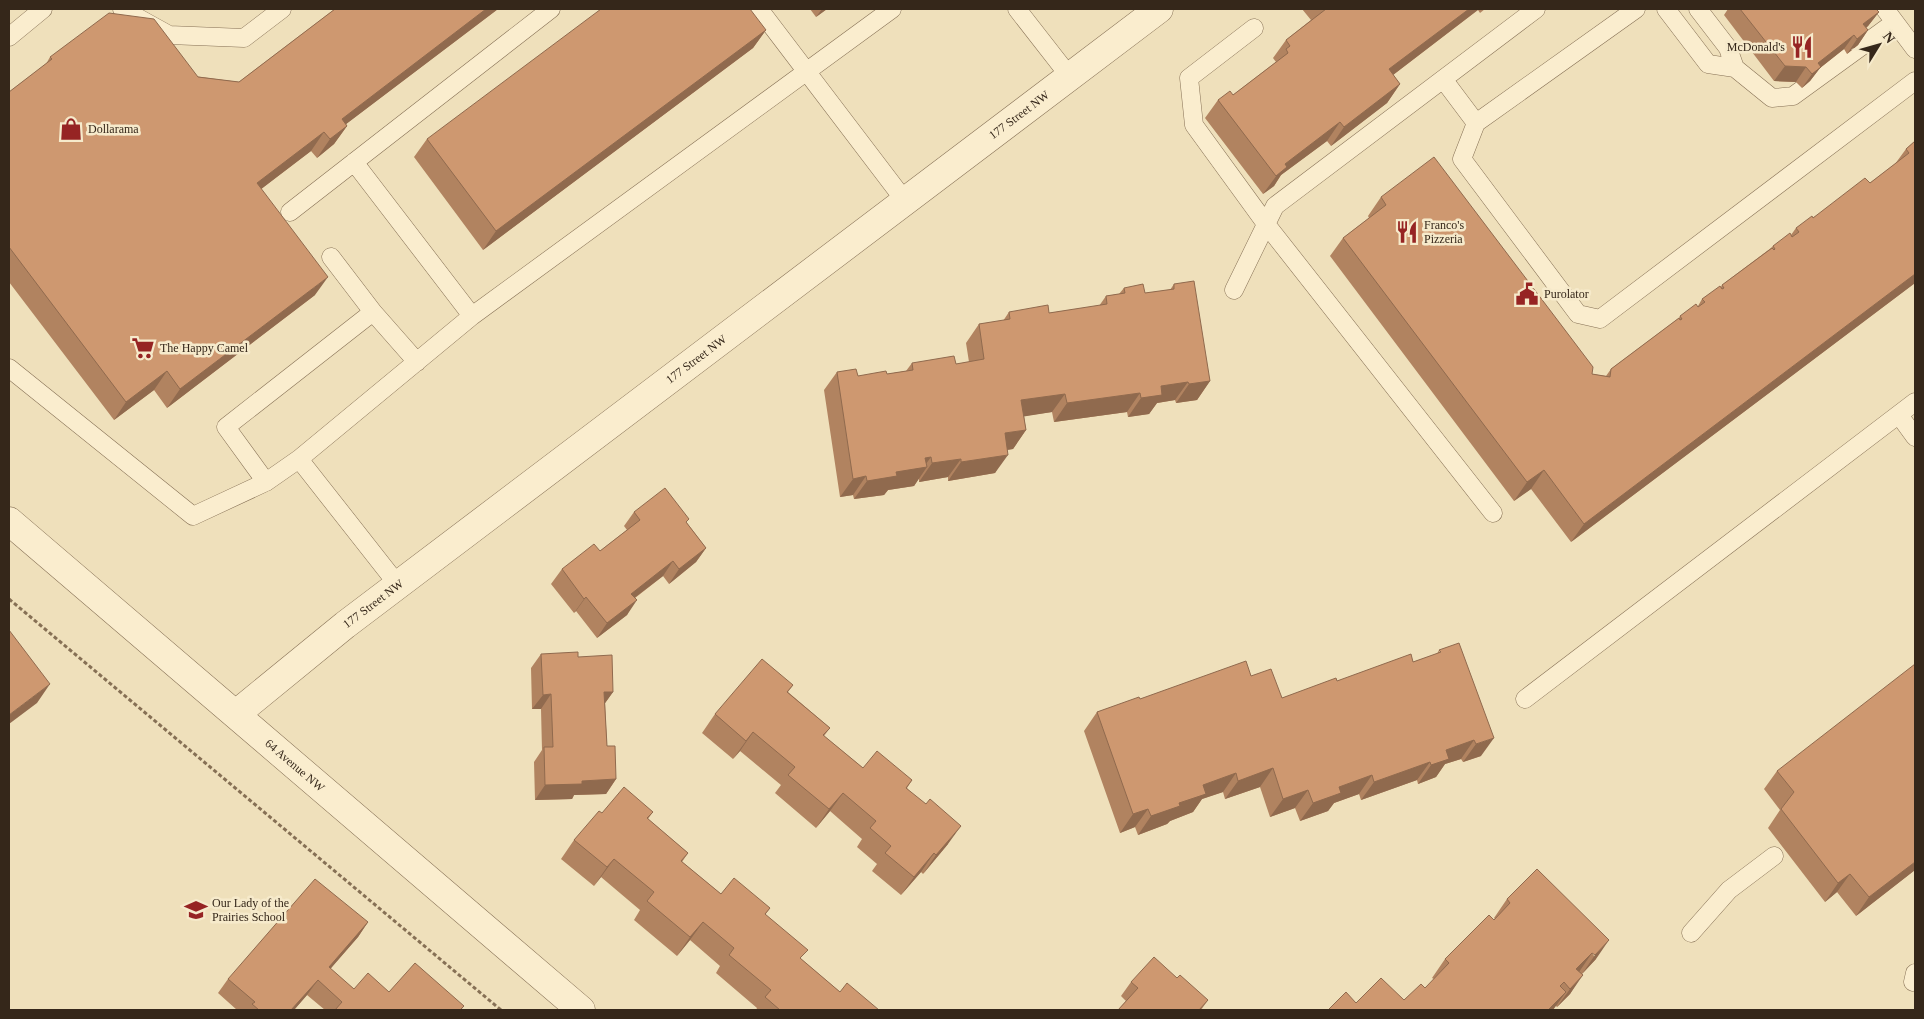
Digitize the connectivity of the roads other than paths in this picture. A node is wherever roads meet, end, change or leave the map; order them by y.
1 (43, 9) edge
2 (122, 9) edge
3 (282, 9) edge
4 (551, 9) edge
5 (760, 9) edge
6 (892, 9) edge
7 (1017, 9) edge
8 (1159, 9) edge
9 (1536, 9) edge
10 (1636, 9) edge
11 (1666, 9) edge
12 (1698, 9) edge
13 (1890, 15) edge
14 (1254, 28) dead end
15 (9, 37) edge
16 (1915, 49) edge
17 (1735, 68) junction
18 (806, 72) junction
19 (1070, 77) junction
20 (1443, 79) junction
21 (1915, 81) edge
22 (1476, 123) junction
23 (354, 162) junction
24 (905, 201) junction
25 (290, 212) dead end
26 (1266, 224) junction
27 (331, 257) dead end
28 (1234, 290) dead end
29 (373, 312) junction
30 (472, 316) junction
31 (417, 362) junction
32 (9, 368) edge
33 (1915, 402) edge
34 (1899, 415) junction
35 (1915, 437) edge
36 (299, 459) junction
37 (266, 482) junction
38 (1493, 513) dead end
39 (9, 521) edge
40 (398, 585) junction
41 (1526, 699) dead end
42 (236, 714) junction
43 (1774, 856) dead end
44 (1691, 933) dead end
45 (581, 1010) edge

1 - 15 lane
2 - 3 lane
4 - 23 lane
5 - 18 lane
6 - 18 lane
7 - 19 lane
8 - 19 street, 177 Street NW
9 - 20 lane
10 - 22 lane
11 - 17 lane
12 - 17 lane
13 - 16 lane
13 - 17 lane
14 - 26 lane
18 - 24 lane
18 - 30 lane
19 - 24 street, 177 Street NW
20 - 22 lane
20 - 26 lane
21 - 22 lane
23 - 25 lane
23 - 30 lane
24 - 40 street, 177 Street NW
26 - 28 lane
26 - 38 lane
27 - 29 lane
29 - 31 lane
29 - 37 lane
30 - 31 lane
31 - 36 lane
32 - 37 lane
33 - 34 lane
34 - 35 lane
34 - 41 lane
36 - 37 lane
36 - 40 lane
39 - 42 street, 64 Avenue NW
40 - 42 street, 177 Street NW
42 - 45 street, 64 Avenue NW
43 - 44 lane

